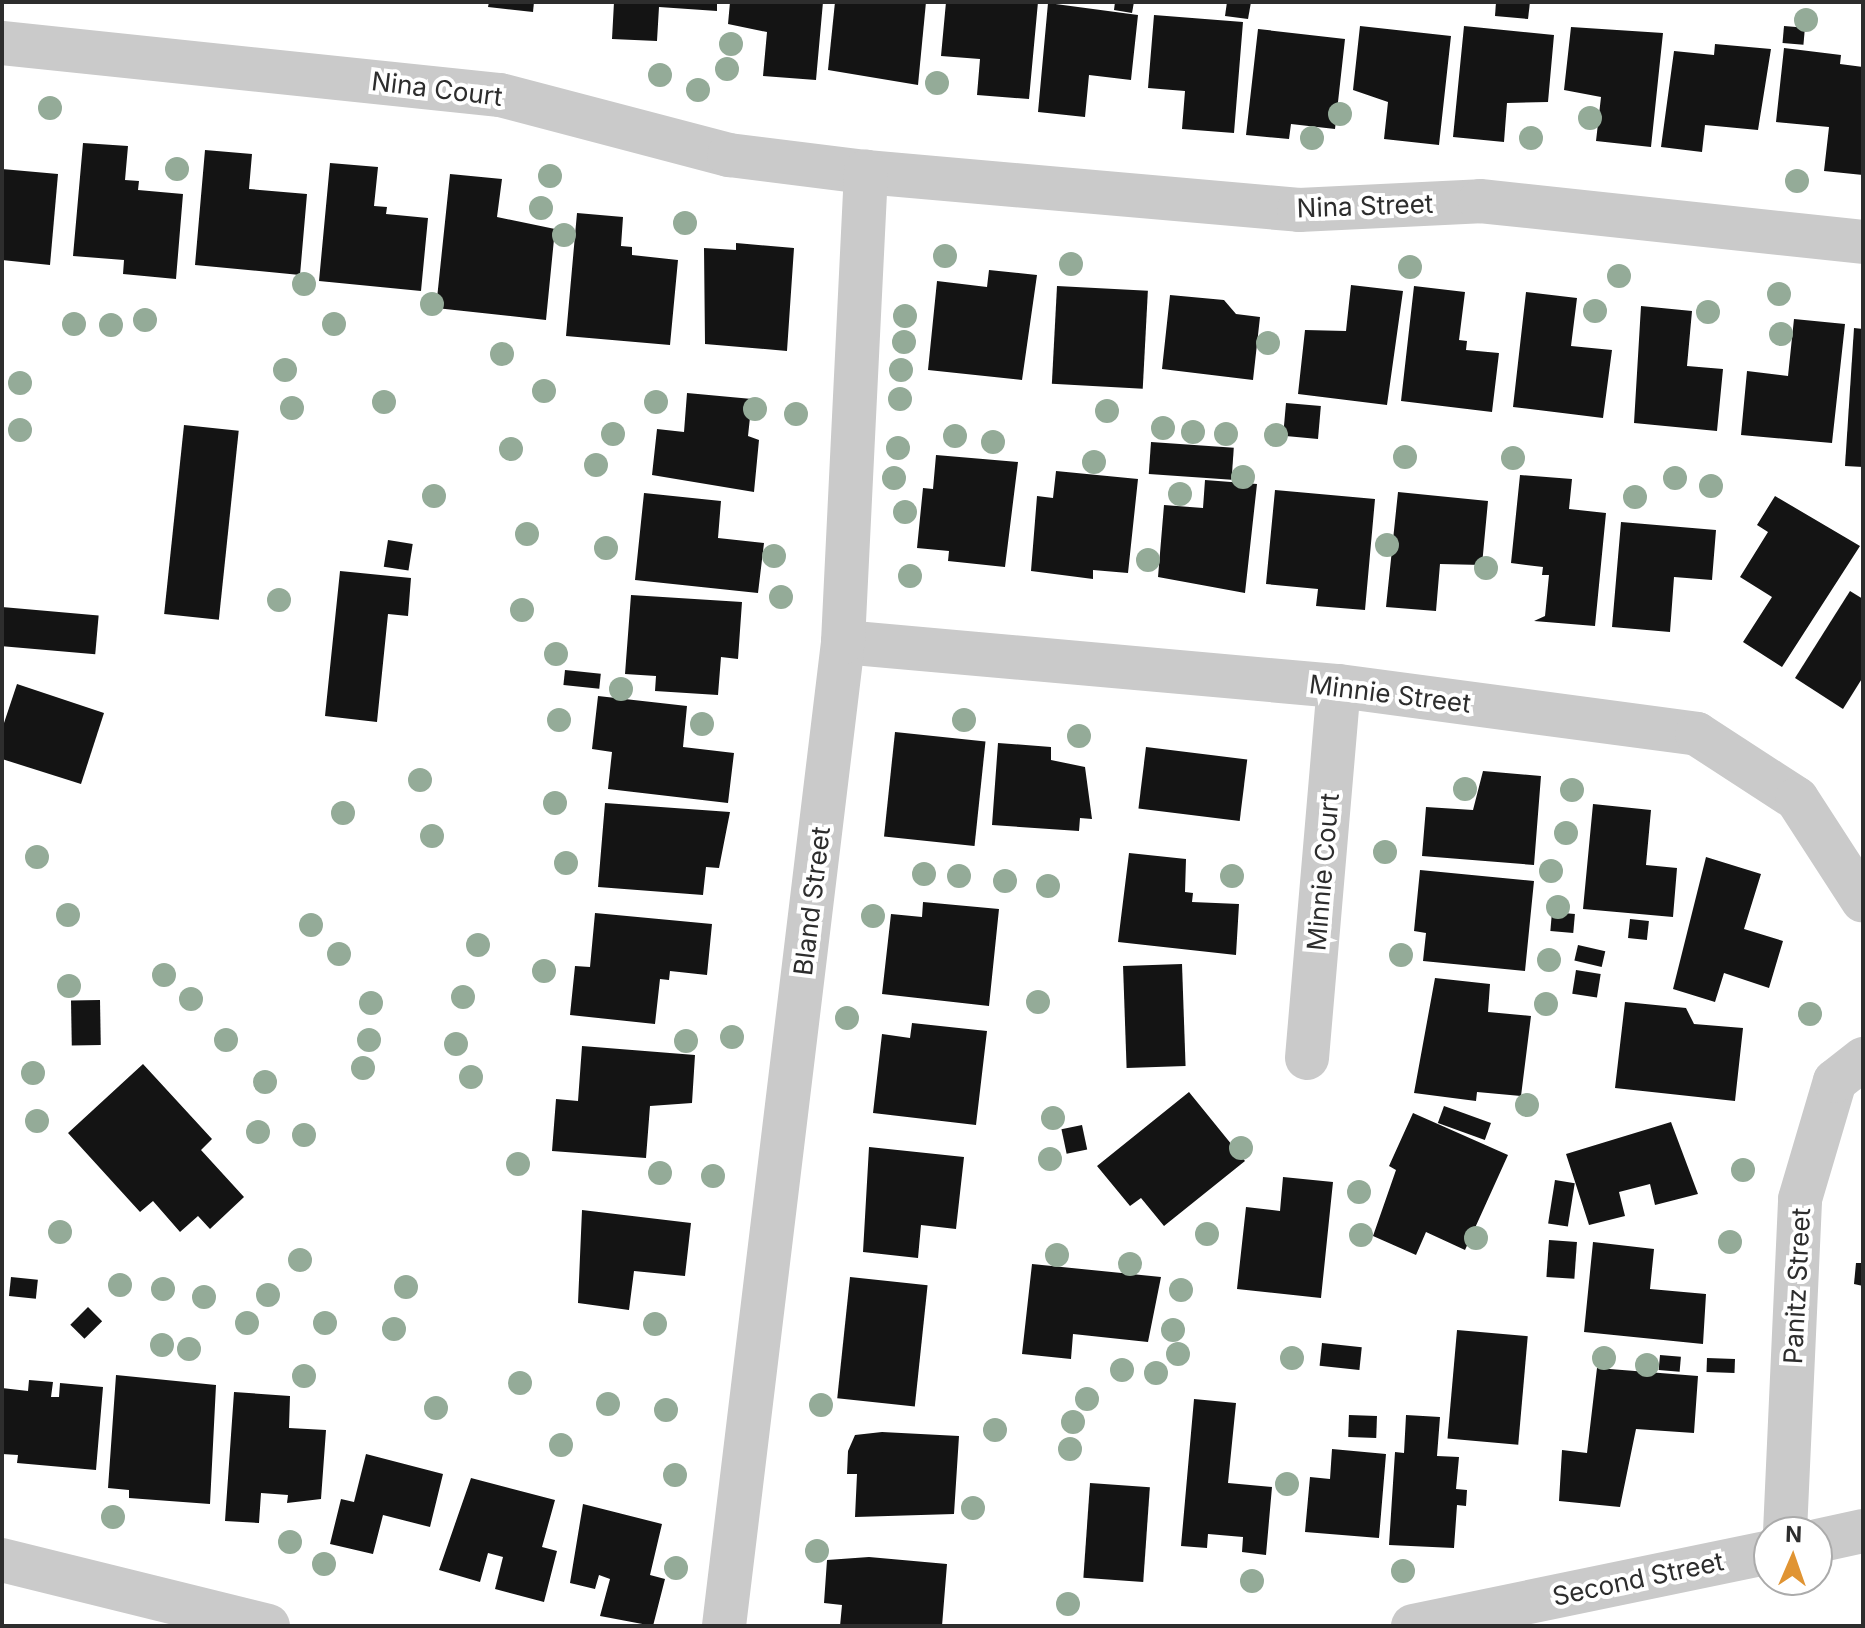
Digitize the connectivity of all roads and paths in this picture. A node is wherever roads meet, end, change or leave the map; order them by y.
1 (2, 43) edge
2 (866, 172) junction
3 (1863, 242) edge
4 (843, 642) junction
5 (1339, 686) junction
6 (1863, 901) edge
7 (1307, 1058) dead end
8 (1863, 1059) edge
9 (1786, 1516) edge
10 (1863, 1531) edge
11 (1833, 1538) edge
12 (1753, 1555) edge
13 (2, 1560) edge
14 (268, 1626) edge
15 (724, 1626) edge
16 (1413, 1626) edge

1 - 2 street, Nina Court
2 - 3 street, Nina Street
2 - 4 street, Bland Street
4 - 5 street, Minnie Street
4 - 15 street, Bland Street
5 - 6 street, Minnie Street
5 - 7 street, Minnie Court
8 - 9 street, Panitz Street
10 - 11 street
12 - 16 street, Second Street
13 - 14 street

